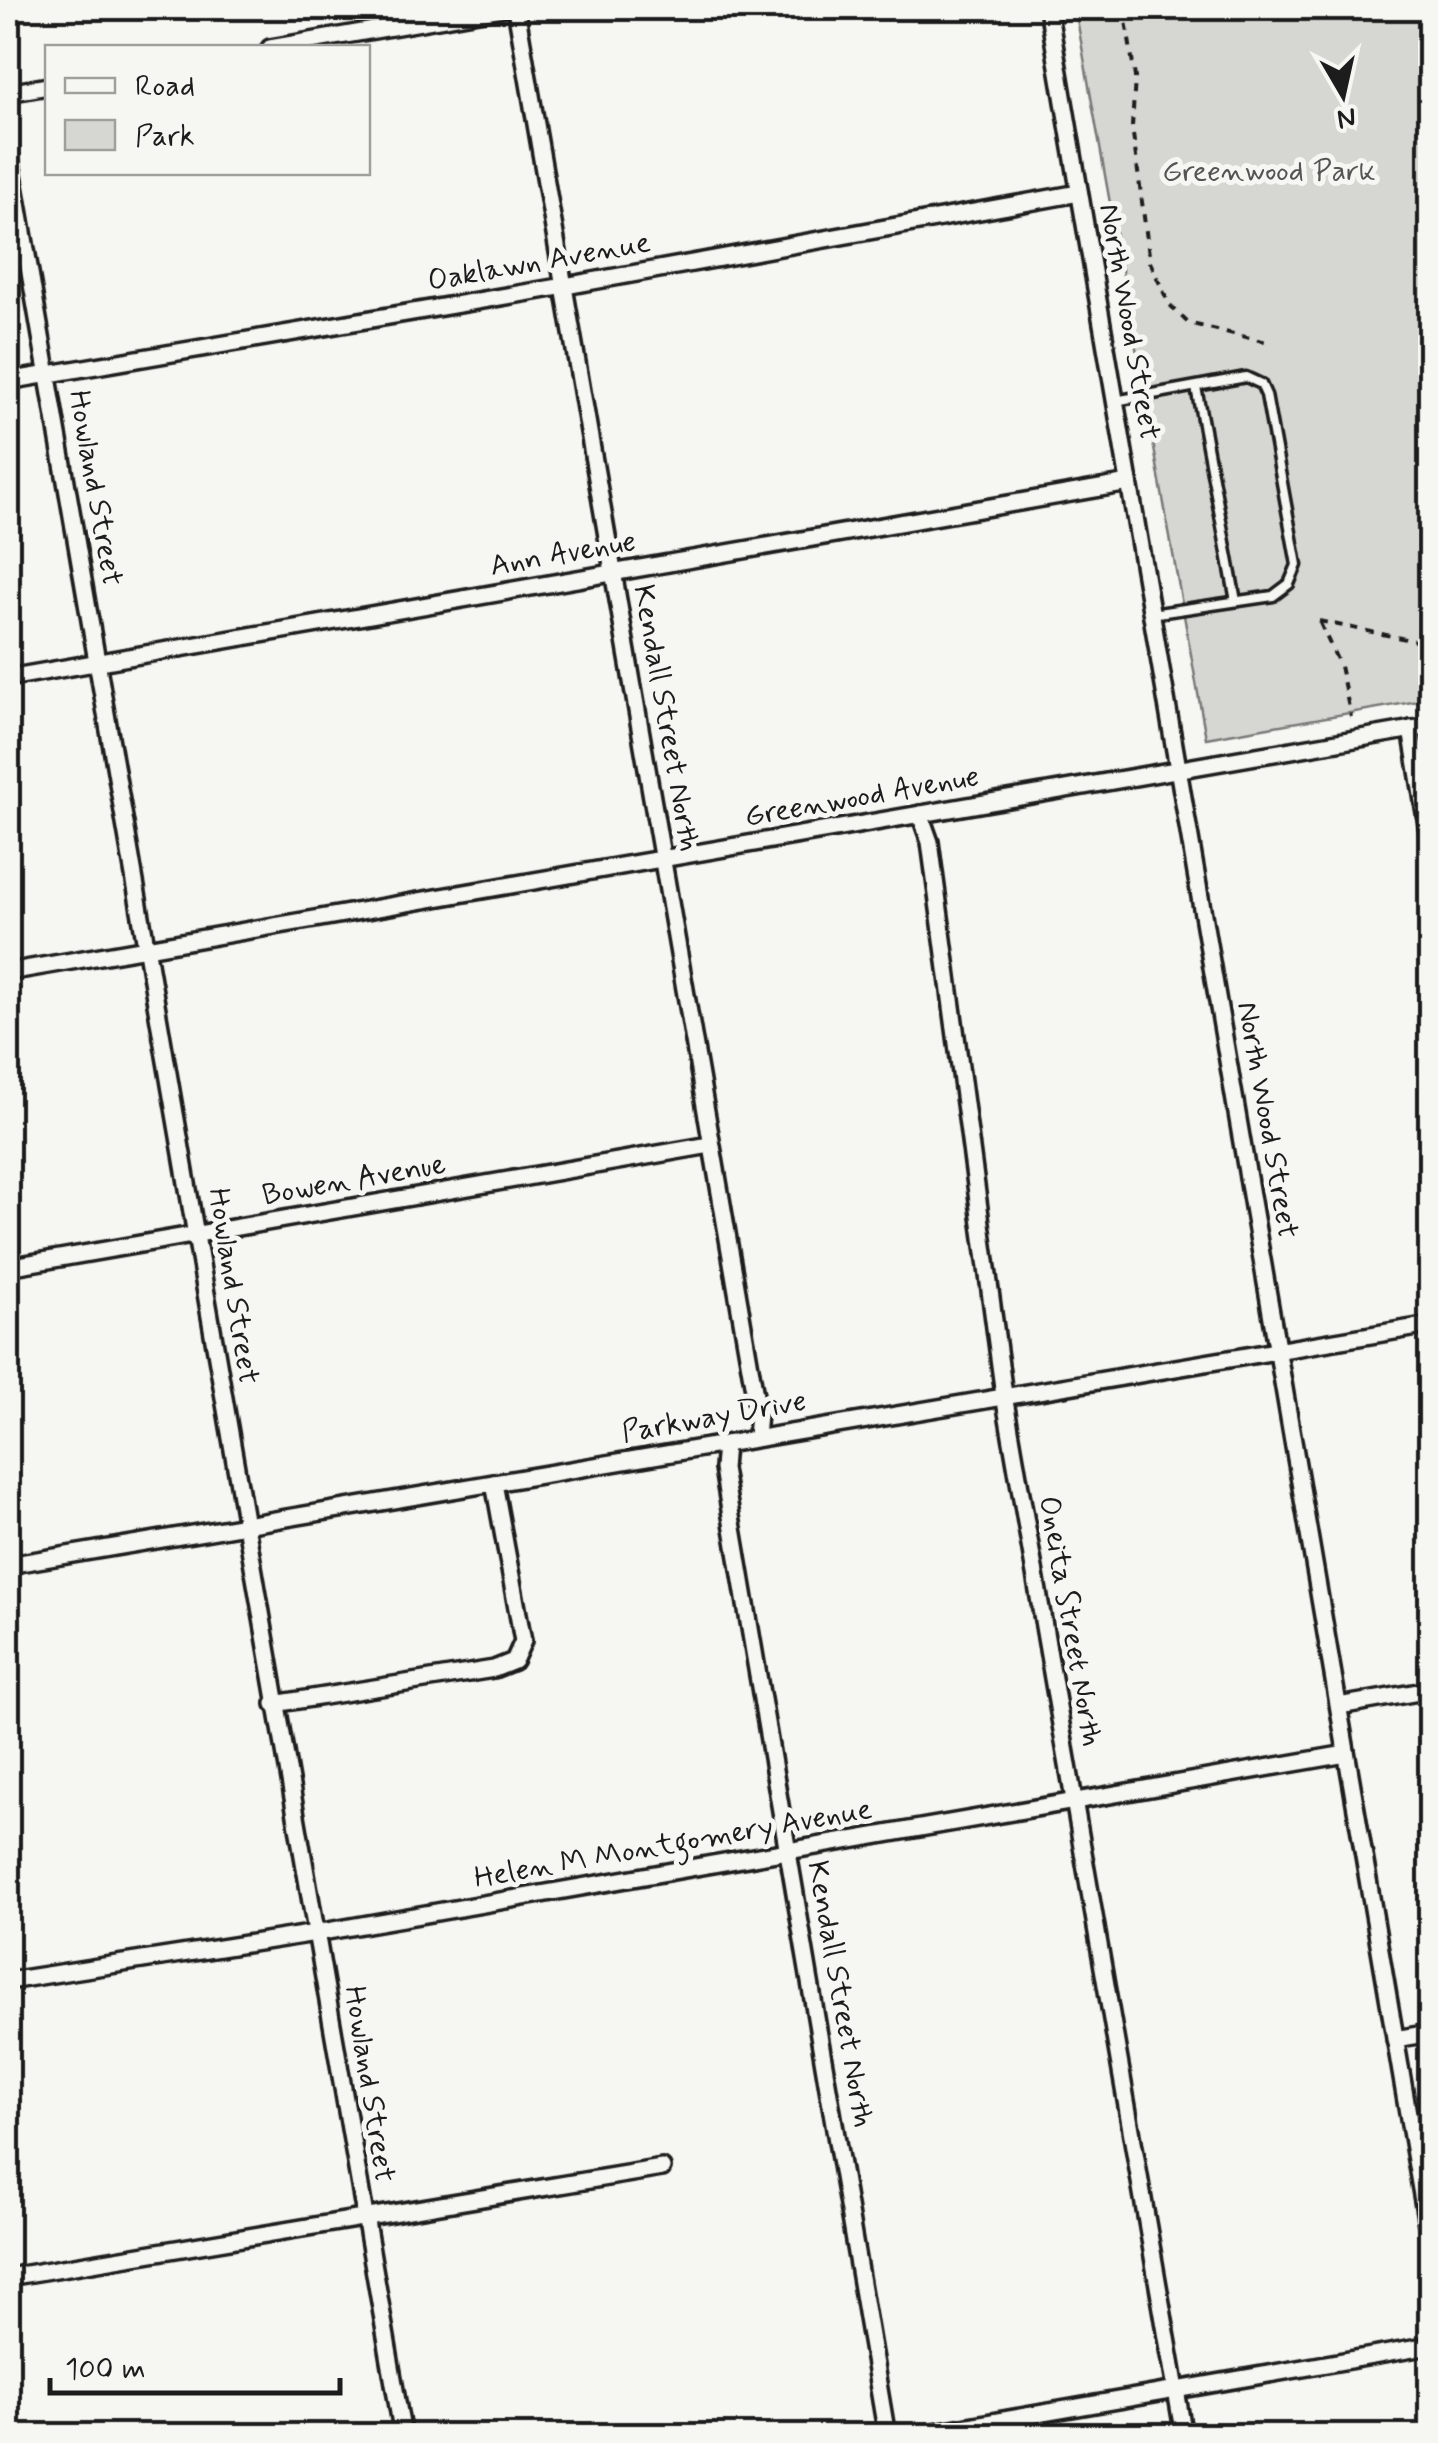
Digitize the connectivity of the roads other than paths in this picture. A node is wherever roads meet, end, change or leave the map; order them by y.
1 (502, 8) edge
2 (516, 8) edge
3 (1048, 8) edge
4 (287, 45) edge
5 (45, 87) edge
6 (8, 93) edge
7 (8, 146) edge
8 (1079, 193) junction
9 (566, 286) junction
10 (47, 374) junction
11 (8, 381) edge
12 (1196, 386) junction
13 (1115, 402) junction
14 (1128, 482) junction
15 (613, 573) junction
16 (1236, 601) junction
17 (1151, 614) junction
18 (97, 662) junction
19 (8, 678) edge
20 (1430, 726) edge
21 (1411, 729) junction
22 (1180, 771) junction
23 (920, 814) junction
24 (1430, 843) edge
25 (664, 861) junction
26 (146, 948) junction
27 (8, 972) edge
28 (710, 1144) junction
29 (198, 1234) junction
30 (8, 1267) edge
31 (1430, 1325) edge
32 (1278, 1348) junction
33 (1004, 1395) junction
34 (756, 1438) junction
35 (725, 1444) junction
36 (494, 1482) junction
37 (244, 1526) junction
38 (8, 1566) edge
39 (1430, 1690) edge
40 (274, 1704) junction
41 (1338, 1706) junction
42 (1346, 1754) junction
43 (1073, 1802) junction
44 (787, 1853) junction
45 (316, 1933) junction
46 (8, 1981) edge
47 (1430, 2032) edge
48 (1395, 2039) junction
49 (662, 2168) dead end
50 (363, 2218) junction
51 (1430, 2242) edge
52 (8, 2277) edge
53 (1430, 2346) edge
54 (1176, 2390) junction
55 (403, 2436) edge
56 (886, 2436) edge
57 (911, 2436) edge
58 (1184, 2436) edge

1 - 4 street
2 - 9 street, Kendall Street North
3 - 8 street, North Wood Street
5 - 6 street
7 - 10 street, Howland Street
8 - 9 street, Oaklawn Avenue
8 - 13 street, North Wood Street
9 - 10 street, Oaklawn Avenue
9 - 15 street, Kendall Street North
10 - 11 street, Oaklawn Avenue
10 - 18 street, Howland Street
12 - 13 lane
12 - 16 lane
12 - 16 lane
13 - 14 street, North Wood Street
14 - 15 street, Ann Avenue
14 - 17 street, North Wood Street
15 - 18 street, Ann Avenue
15 - 25 street, Kendall Street North
16 - 17 lane
17 - 22 street, North Wood Street
18 - 19 street, Ann Avenue
18 - 26 street, Howland Street
20 - 21 street, Greenwood Avenue
21 - 22 street, Greenwood Avenue
21 - 24 street
22 - 23 street, Greenwood Avenue
22 - 32 street, North Wood Street
23 - 25 street, Greenwood Avenue
23 - 33 street, Oneita Street North
25 - 26 street, Greenwood Avenue
25 - 28 street, Kendall Street North
26 - 27 street, Greenwood Avenue
26 - 29 street, Howland Street
28 - 29 street, Bowen Avenue
28 - 34 street, Kendall Street North
29 - 30 street, Bowen Avenue
29 - 37 street, Howland Street
31 - 32 street, Parkway Drive
32 - 33 street, Parkway Drive
32 - 41 street, North Wood Street
33 - 34 street, Parkway Drive
33 - 43 street, Oneita Street North
34 - 35 street, Parkway Drive
35 - 36 street, Parkway Drive
35 - 44 street, Kendall Street North
36 - 37 street, Parkway Drive
36 - 40 street
37 - 38 street, Parkway Drive
37 - 40 street, Howland Street
39 - 41 street
40 - 45 street, Howland Street
41 - 42 street, North Wood Street
42 - 43 street, Helen M Montgomery Avenue
42 - 48 street, North Wood Street
43 - 44 street, Helen M Montgomery Avenue
43 - 54 street, Oneita Street North
44 - 45 street, Helen M Montgomery Avenue
44 - 56 street, Kendall Street North
45 - 46 street, Helen M Montgomery Avenue
45 - 50 street, Howland Street
47 - 48 street
48 - 51 street, North Wood Street
49 - 50 street
50 - 52 street
50 - 55 street, Howland Street
53 - 54 street
54 - 57 street
54 - 58 street, Oneita Street North

